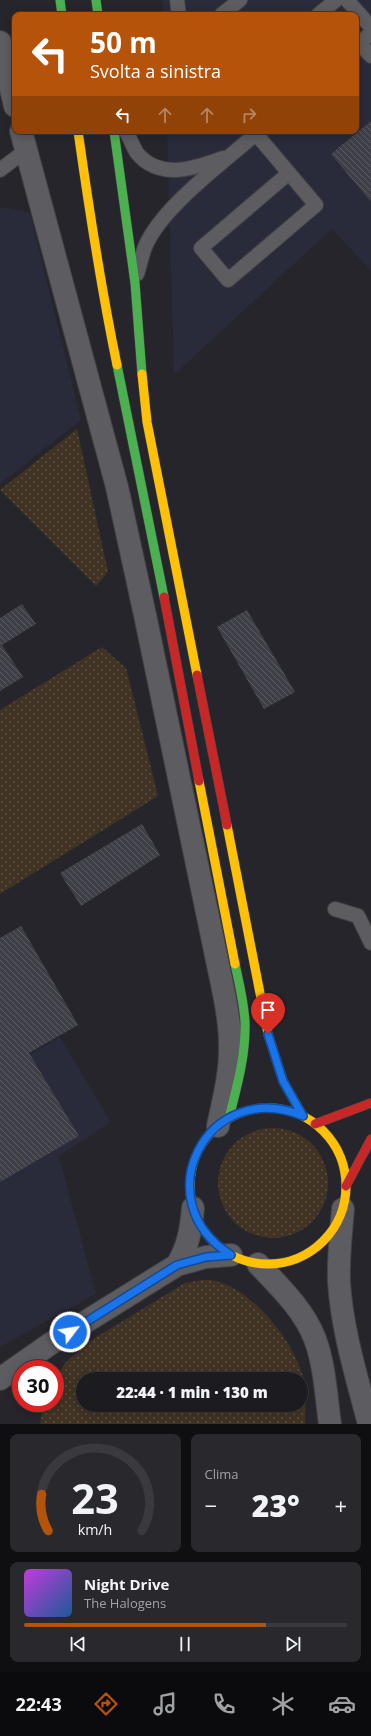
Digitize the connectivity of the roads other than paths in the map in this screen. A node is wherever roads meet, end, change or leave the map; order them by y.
1 (60, 0) edge
2 (96, 0) edge
3 (177, 0) edge
4 (240, 0) edge
5 (336, 0) edge
6 (347, 0) edge
7 (62, 12) edge
8 (98, 12) edge
9 (178, 12) edge
10 (226, 12) edge
11 (322, 12) edge
12 (358, 12) edge
13 (359, 14) edge
14 (371, 27) edge
15 (371, 33) edge
16 (0, 42) edge
17 (359, 44) edge
18 (359, 46) edge
19 (371, 56) edge
20 (12, 93) edge
21 (78, 134) edge
22 (114, 134) edge
23 (128, 134) edge
24 (256, 134) edge
25 (258, 134) edge
26 (23, 141) edge
27 (233, 154) junction
28 (0, 170) edge
29 (289, 173) junction
30 (135, 283) junction
31 (335, 910) dead end
32 (371, 943) edge
33 (371, 1103) edge
34 (303, 1116) junction
35 (223, 1122) junction
36 (316, 1124) junction
37 (371, 1139) edge
38 (346, 1186) junction
39 (193, 1208) junction
40 (343, 1209) junction
41 (231, 1255) junction
42 (258, 1264) junction
43 (177, 1265) junction
44 (0, 1379) edge
45 (330, 1424) edge
46 (369, 1424) edge

1 - 7 street
2 - 8 street
3 - 9 lane
4 - 10 lane
5 - 11 lane
6 - 12 lane
13 - 14 lane
15 - 17 lane
16 - 20 street
18 - 19 lane
21 - 35 street
22 - 30 street
23 - 27 lane
24 - 27 lane
25 - 29 lane
26 - 28 lane
26 - 35 street
27 - 30 lane
29 - 29 lane
30 - 34 street
31 - 32 lane
33 - 36 street
34 - 35 street
34 - 36 street
35 - 39 street
36 - 38 street
37 - 38 street
38 - 40 street
39 - 41 street
39 - 43 street
40 - 42 street
40 - 46 street
41 - 42 street
41 - 43 street
42 - 45 street
43 - 44 street

